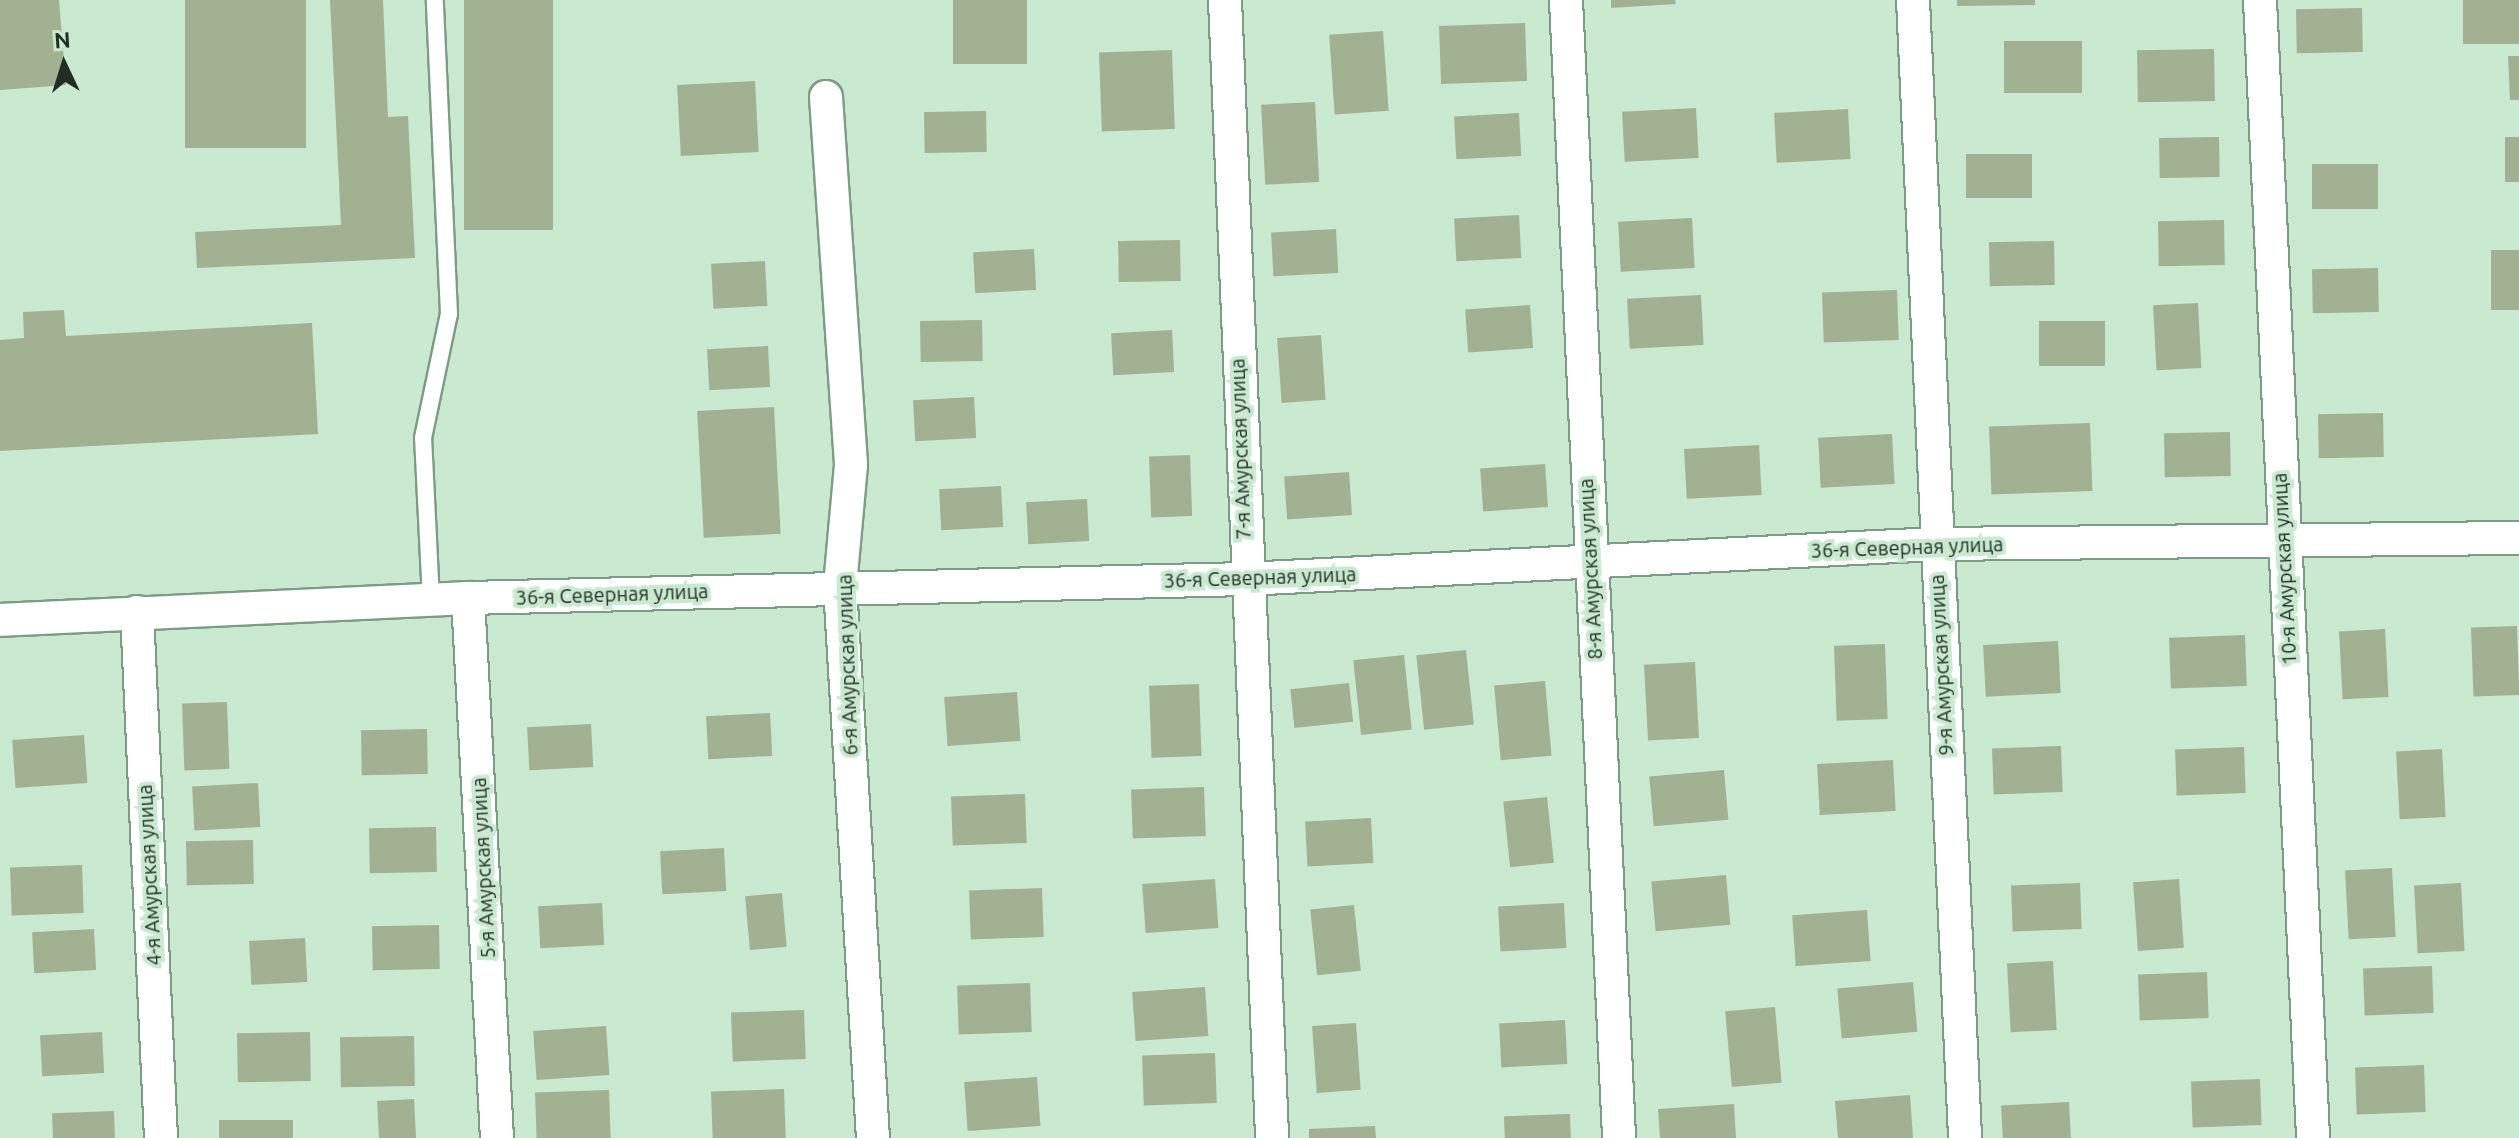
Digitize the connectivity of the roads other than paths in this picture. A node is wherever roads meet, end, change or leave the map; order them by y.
1 (435, 0) edge
2 (1225, 0) edge
3 (1566, 0) edge
4 (1913, 0) edge
5 (2260, 0) edge
6 (826, 97) dead end
7 (2519, 538) edge
8 (2282, 541) junction
9 (1935, 544) junction
10 (1589, 562) junction
11 (1245, 579) junction
12 (840, 586) junction
13 (468, 598) junction
14 (431, 600) junction
15 (137, 612) junction
16 (0, 620) edge
17 (161, 1138) edge
18 (497, 1138) edge
19 (873, 1138) edge
20 (1272, 1138) edge
21 (1619, 1138) edge
22 (1965, 1138) edge
23 (2313, 1138) edge

1 - 14 lane
2 - 11 street, 7-я Амурская улица
3 - 10 street, 8-я Амурская улица
4 - 9 street, 9-я Амурская улица
5 - 8 street, 10-я Амурская улица
6 - 12 street, 6-я Амурская улица
7 - 8 street, 36-я Северная улица
8 - 9 street, 36-я Северная улица
8 - 23 street, 10-я Амурская улица
9 - 10 street, 36-я Северная улица
9 - 22 street, 9-я Амурская улица
10 - 11 street, 36-я Северная улица
10 - 21 street, 8-я Амурская улица
11 - 12 street, 36-я Северная улица
11 - 20 street, 7-я Амурская улица
12 - 13 street, 36-я Северная улица
12 - 19 street, 6-я Амурская улица
13 - 14 street, 36-я Северная улица
13 - 18 street, 5-я Амурская улица
14 - 15 street, 36-я Северная улица
15 - 16 street, 36-я Северная улица
15 - 17 street, 4-я Амурская улица

